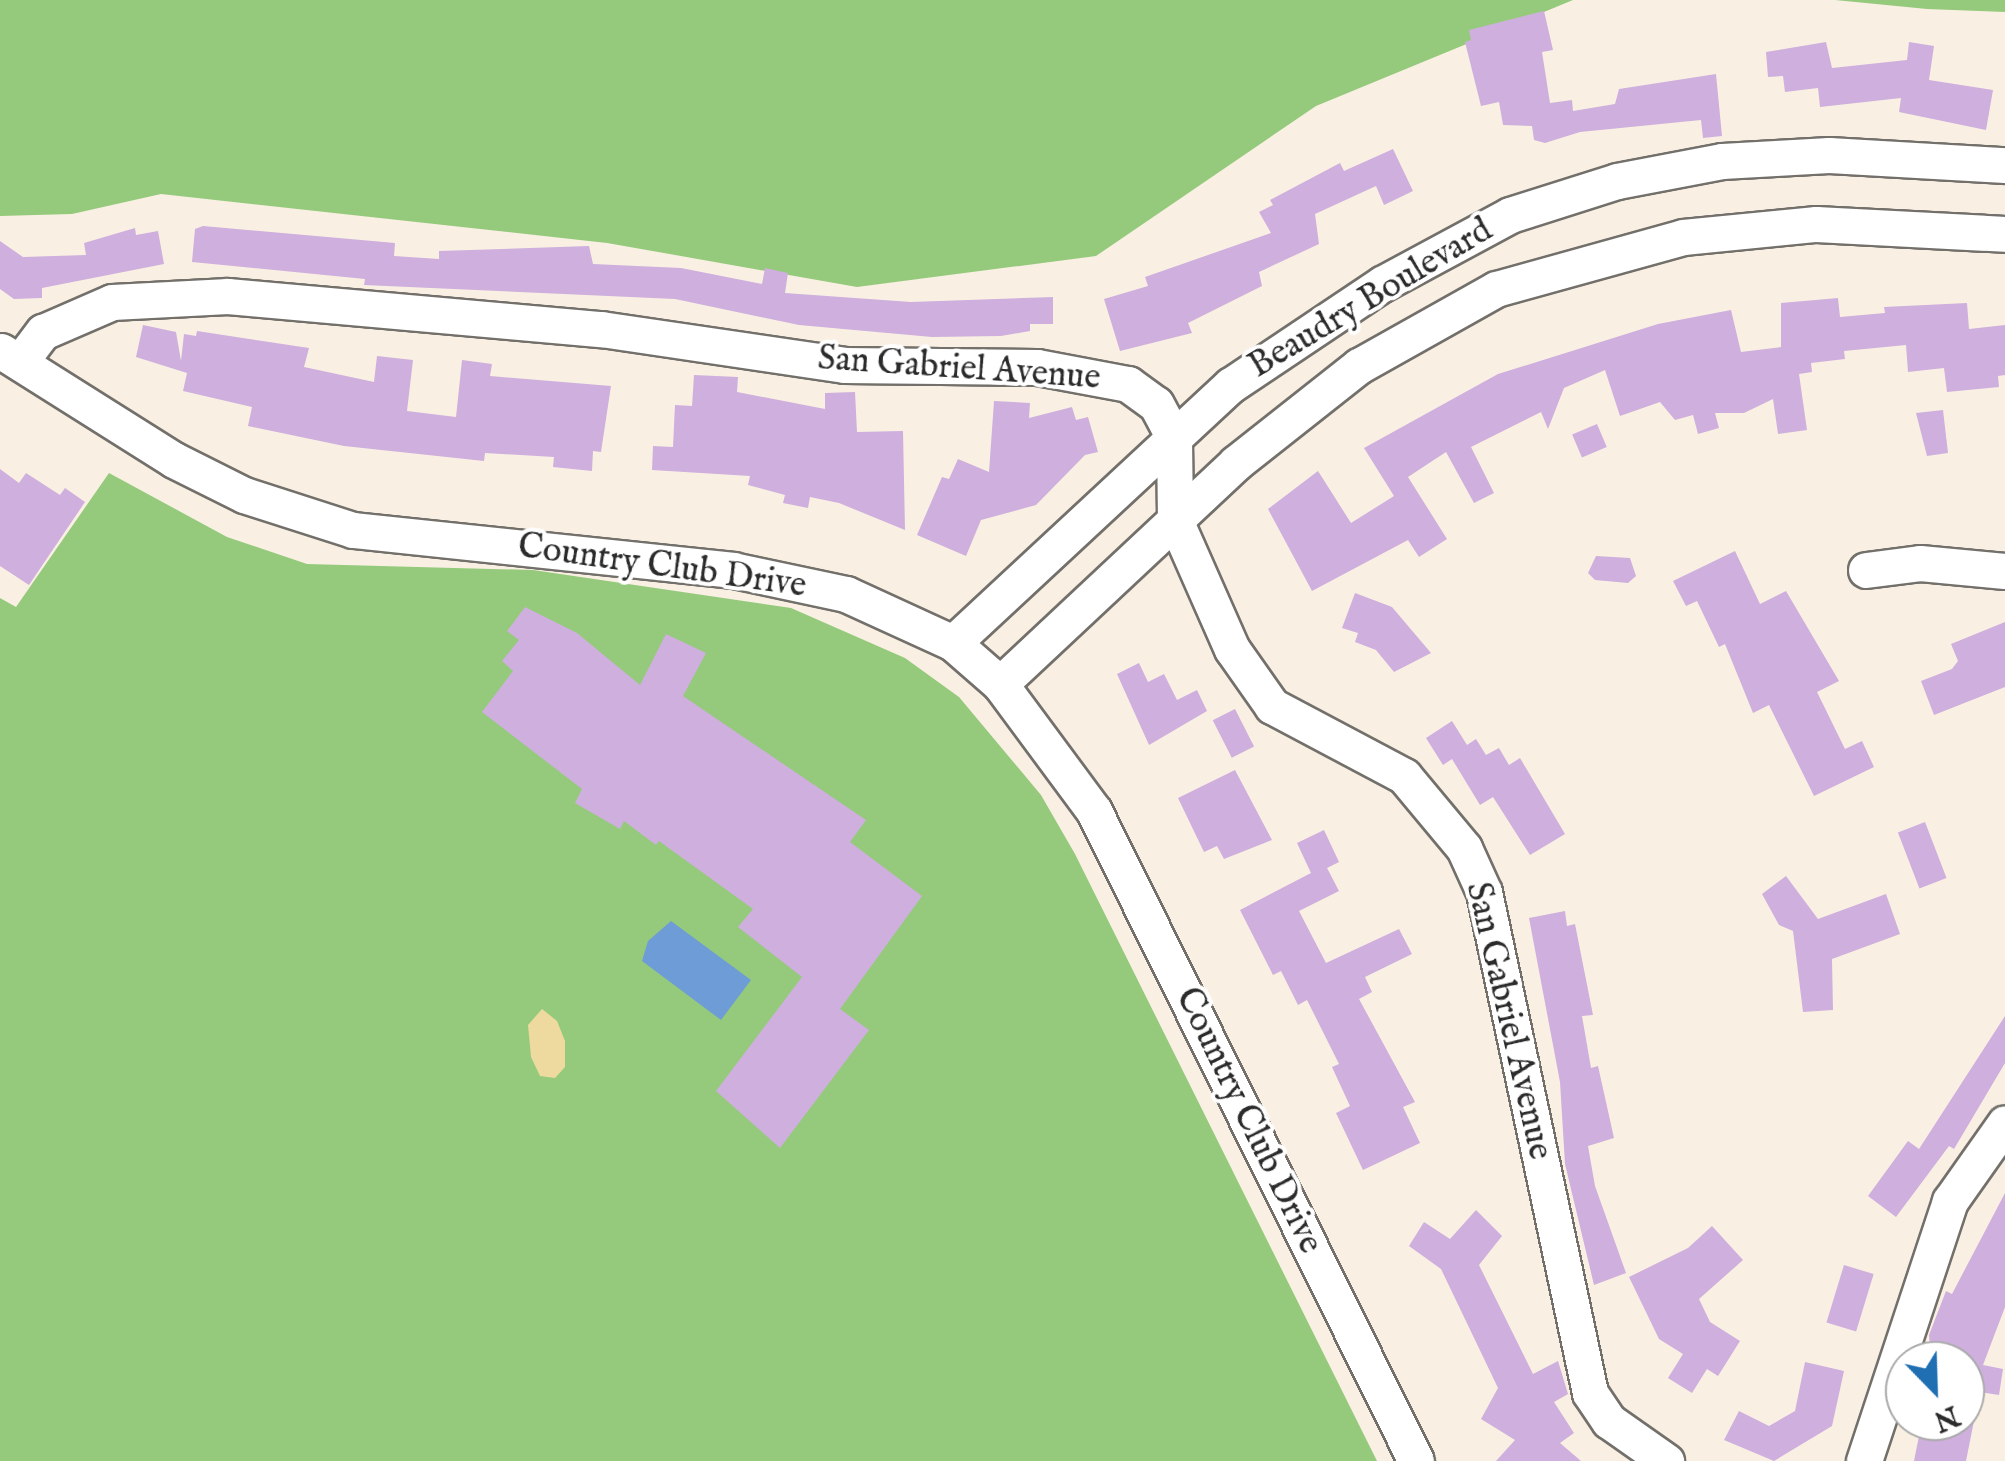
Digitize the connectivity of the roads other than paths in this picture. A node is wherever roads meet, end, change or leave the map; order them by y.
1 (2005, 165) edge
2 (2005, 234) edge
3 (10, 356) edge
4 (1174, 438) junction
5 (1175, 520) junction
6 (1866, 570) dead end
7 (2005, 571) edge
8 (953, 644) junction
9 (1000, 684) junction
10 (2005, 1123) edge
11 (1416, 1461) edge
12 (1666, 1461) edge
13 (1864, 1461) edge

1 - 4 street, Beaudry Boulevard
2 - 5 street, Beaudry Boulevard
3 - 4 street, San Gabriel Avenue
3 - 8 street, Country Club Drive
4 - 5 street, San Gabriel Avenue
4 - 8 street, Beaudry Boulevard
5 - 9 street, Beaudry Boulevard
5 - 12 street, San Gabriel Avenue
6 - 7 street
8 - 9 street, Country Club Drive
9 - 11 street, Country Club Drive
10 - 13 street

